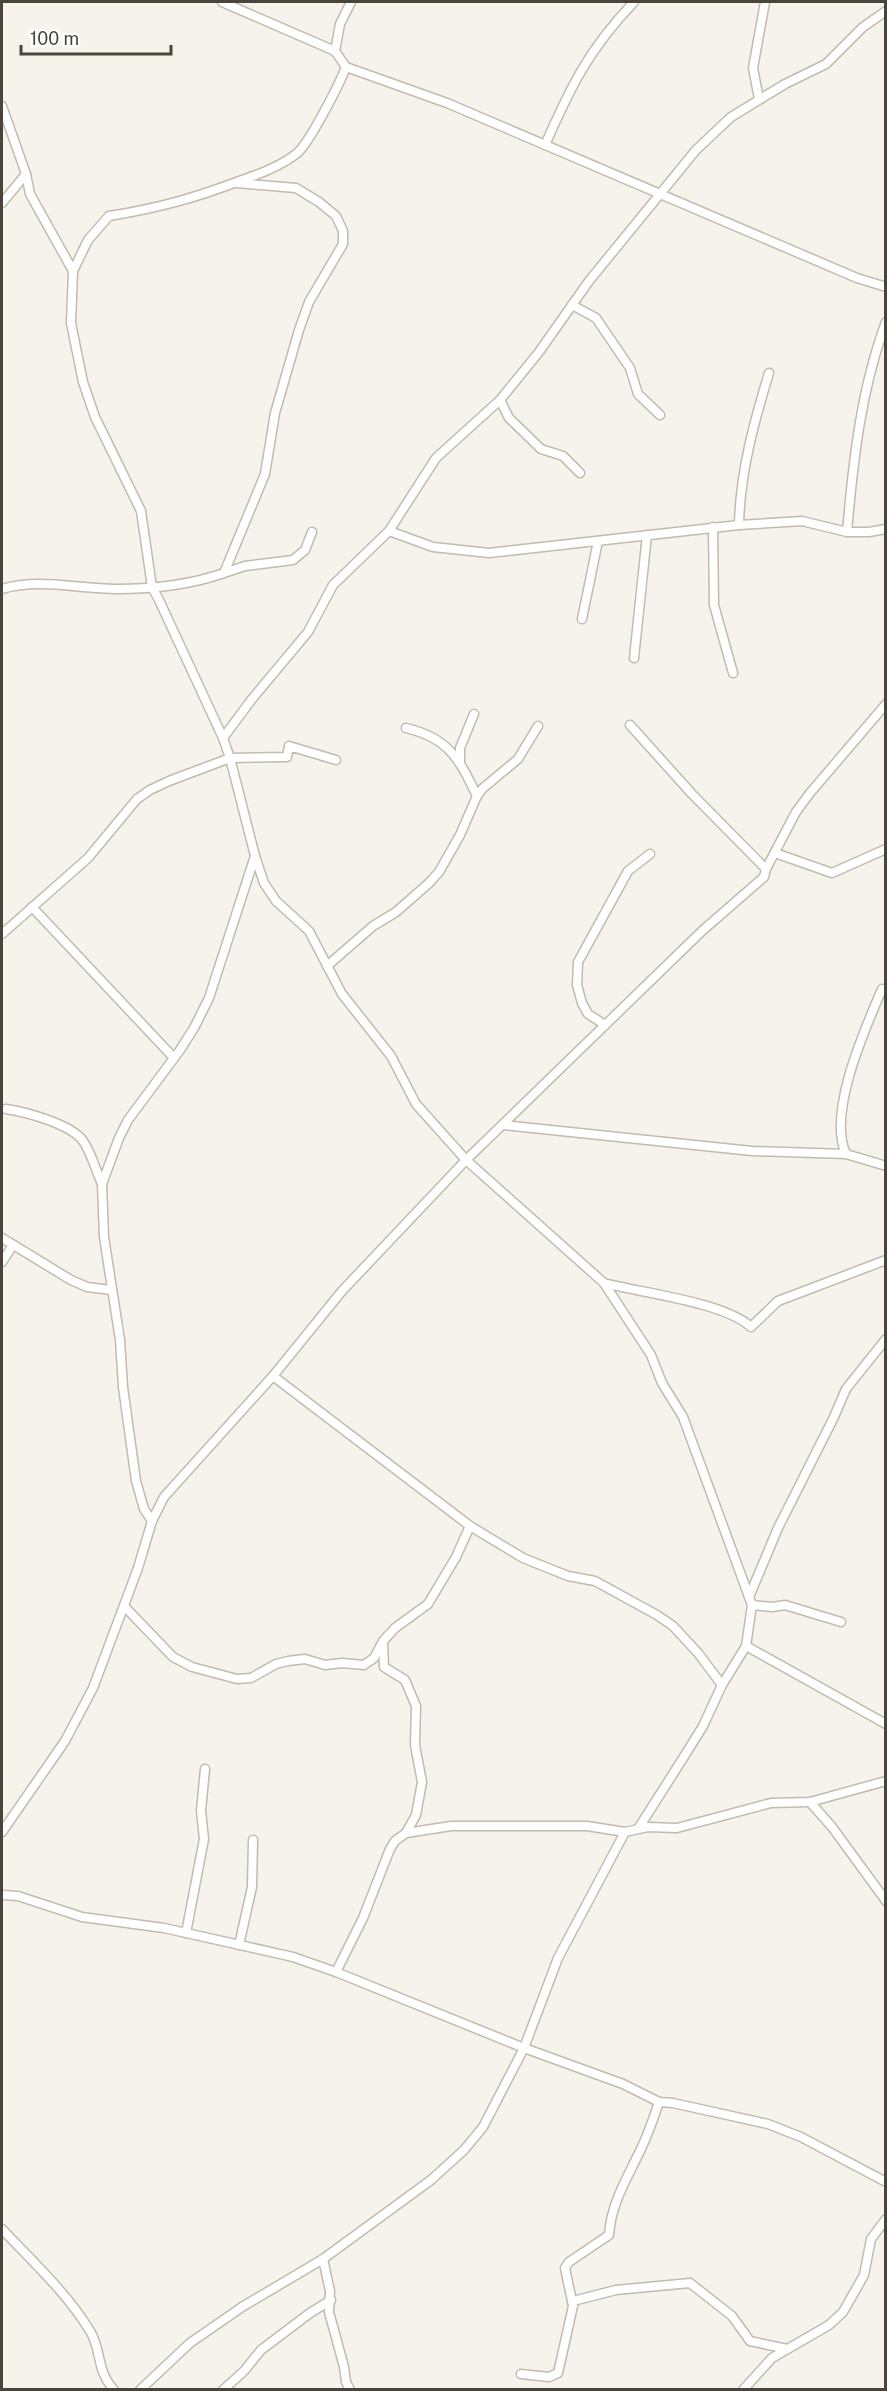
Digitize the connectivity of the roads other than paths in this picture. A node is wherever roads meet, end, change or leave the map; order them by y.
1 (222, 2) edge
2 (351, 2) edge
3 (634, 2) edge
4 (765, 2) edge
5 (885, 11) edge
6 (334, 51) junction
7 (346, 67) junction
8 (759, 99) junction
9 (2, 106) edge
10 (546, 145) junction
11 (26, 174) junction
12 (236, 183) junction
13 (662, 193) junction
14 (2, 204) edge
15 (73, 271) junction
16 (885, 288) edge
17 (572, 305) junction
18 (885, 322) edge
19 (769, 373) dead end
20 (500, 400) junction
21 (660, 415) dead end
22 (580, 474) dead end
23 (739, 525) junction
24 (713, 527) junction
25 (885, 530) edge
26 (389, 531) junction
27 (312, 532) dead end
28 (847, 532) junction
29 (647, 535) junction
30 (598, 542) junction
31 (224, 573) junction
32 (152, 587) junction
33 (2, 589) edge
34 (582, 619) dead end
35 (634, 658) dead end
36 (733, 673) dead end
37 (885, 704) edge
38 (474, 714) dead end
39 (630, 725) dead end
40 (538, 726) dead end
41 (406, 728) dead end
42 (223, 738) junction
43 (230, 758) junction
44 (336, 760) dead end
45 (460, 762) junction
46 (477, 796) junction
47 (885, 849) edge
48 (650, 854) dead end
49 (775, 854) junction
50 (255, 856) junction
51 (766, 869) junction
52 (32, 907) junction
53 (2, 934) edge
54 (327, 966) junction
55 (882, 989) dead end
56 (605, 1025) junction
57 (174, 1058) junction
58 (6, 1109) dead end
59 (504, 1125) junction
60 (846, 1154) junction
61 (466, 1160) junction
62 (885, 1166) edge
63 (102, 1184) junction
64 (2, 1238) edge
65 (13, 1245) junction
66 (885, 1260) edge
67 (2, 1262) edge
68 (604, 1283) junction
69 (111, 1290) junction
70 (885, 1339) edge
71 (273, 1376) junction
72 (152, 1521) junction
73 (470, 1526) junction
74 (750, 1601) junction
75 (124, 1606) junction
76 (841, 1622) dead end
77 (383, 1641) junction
78 (746, 1646) junction
79 (722, 1685) junction
80 (885, 1724) edge
81 (205, 1769) dead end
82 (885, 1781) edge
83 (810, 1802) junction
84 (638, 1829) junction
85 (2, 1832) edge
86 (625, 1832) junction
87 (406, 1833) junction
88 (253, 1840) dead end
89 (2, 1894) edge
90 (885, 1901) edge
91 (186, 1933) junction
92 (238, 1946) junction
93 (336, 1972) junction
94 (524, 2048) junction
95 (659, 2102) junction
96 (885, 2182) edge
97 (885, 2219) edge
98 (2, 2229) edge
99 (323, 2259) junction
100 (331, 2300) junction
101 (573, 2301) junction
102 (787, 2349) junction
103 (521, 2374) dead end
104 (114, 2390) edge
105 (140, 2390) edge
106 (223, 2390) edge
107 (350, 2390) edge
108 (743, 2390) edge

1 - 6 street
2 - 6 street
3 - 10 street
4 - 8 street
5 - 8 street
6 - 7 street
7 - 10 street
7 - 12 street
8 - 13 street
9 - 11 street
10 - 13 street
11 - 14 street
11 - 15 street
12 - 15 street
12 - 31 street
13 - 16 street
13 - 17 street
15 - 32 street
17 - 20 street
17 - 21 street
18 - 28 street
19 - 23 street
20 - 22 street
20 - 26 street
23 - 24 street
23 - 28 street
24 - 29 street
24 - 36 street
25 - 28 street
26 - 30 street
26 - 42 street
27 - 31 street
29 - 30 street
29 - 35 street
30 - 34 street
31 - 32 street
32 - 33 street
32 - 42 street
37 - 49 street
38 - 45 street
39 - 51 street
40 - 46 street
41 - 45 street
42 - 43 street
43 - 44 street
43 - 50 street
43 - 52 street
45 - 46 street
46 - 54 street
47 - 49 street
48 - 56 street
49 - 51 street
50 - 54 street
50 - 57 street
51 - 56 street
52 - 53 street
52 - 57 street
54 - 61 street
55 - 60 street
56 - 59 street
57 - 63 street
58 - 63 street
59 - 60 street
59 - 61 street
60 - 62 street
61 - 68 street
61 - 71 street
63 - 69 street
64 - 65 street
65 - 67 street
65 - 69 street
66 - 68 street
68 - 74 street
69 - 72 street
70 - 74 street
71 - 72 street
71 - 73 street
72 - 75 street
73 - 77 street
73 - 79 street
74 - 76 street
74 - 78 street
75 - 77 street
75 - 85 street
77 - 87 street
78 - 79 street
78 - 80 street
79 - 84 street
81 - 91 street
82 - 83 street
83 - 84 street
83 - 90 street
84 - 86 street
86 - 87 street
86 - 94 street
87 - 93 street
88 - 92 street
89 - 91 street
91 - 92 street
92 - 93 street
93 - 94 street
94 - 95 street
94 - 99 street
95 - 96 street
95 - 101 street
97 - 102 street
98 - 104 street
99 - 100 street
99 - 105 street
100 - 106 street
100 - 107 street
101 - 102 street
101 - 103 street
102 - 108 street

